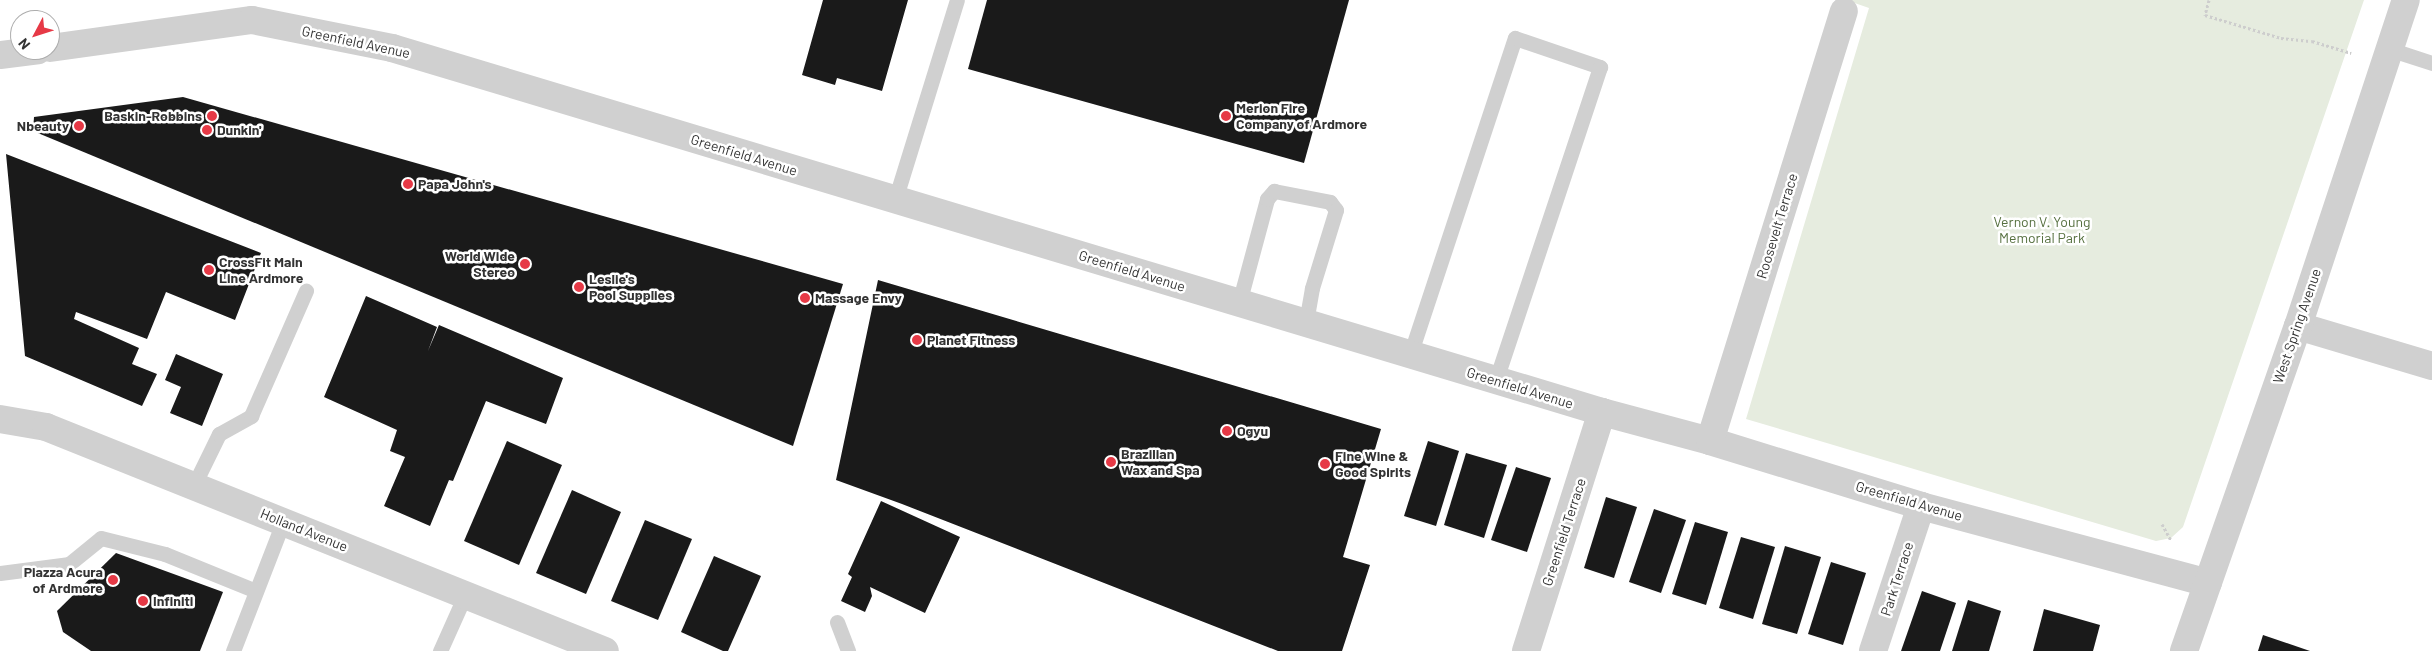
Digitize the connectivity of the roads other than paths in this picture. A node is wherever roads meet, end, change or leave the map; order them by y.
1 (957, 0) edge
2 (2406, 0) edge
3 (1844, 11) dead end
4 (60, 47) edge
5 (2390, 49) junction
6 (2432, 63) edge
7 (895, 200) junction
8 (306, 290) dead end
9 (1239, 303) junction
10 (1306, 324) junction
11 (2298, 326) junction
12 (1410, 355) junction
13 (2432, 366) edge
14 (1496, 380) junction
15 (1602, 412) junction
16 (0, 419) edge
17 (1710, 441) junction
18 (194, 485) junction
19 (1921, 506) junction
20 (283, 522) junction
21 (0, 573) edge
22 (2208, 583) junction
23 (256, 591) junction
24 (465, 595) junction
25 (837, 622) dead end
26 (233, 651) edge
27 (440, 651) edge
28 (605, 651) edge
29 (848, 651) edge
30 (1526, 651) edge
31 (1873, 651) edge
32 (2184, 651) edge

1 - 7 lane
2 - 5 street, West Spring Avenue
3 - 17 street, Roosevelt Terrace
4 - 7 street, Greenfield Avenue
5 - 6 lane
5 - 11 street, West Spring Avenue
7 - 9 street, Greenfield Avenue
8 - 18 lane
9 - 10 street, Greenfield Avenue
9 - 10 lane
10 - 12 street, Greenfield Avenue
11 - 13 street
11 - 22 street, West Spring Avenue
12 - 14 street, Greenfield Avenue
12 - 14 lane
14 - 15 street, Greenfield Avenue
15 - 17 street, Greenfield Avenue
15 - 30 street, Greenfield Terrace
16 - 18 street, Holland Avenue
17 - 19 street, Greenfield Avenue
18 - 20 street, Holland Avenue
19 - 22 street, Greenfield Avenue
19 - 31 street, Park Terrace
20 - 23 lane
20 - 24 street, Holland Avenue
21 - 23 lane
22 - 32 street, West Spring Avenue
23 - 26 lane
24 - 27 lane
24 - 28 street, Holland Avenue
25 - 29 lane

